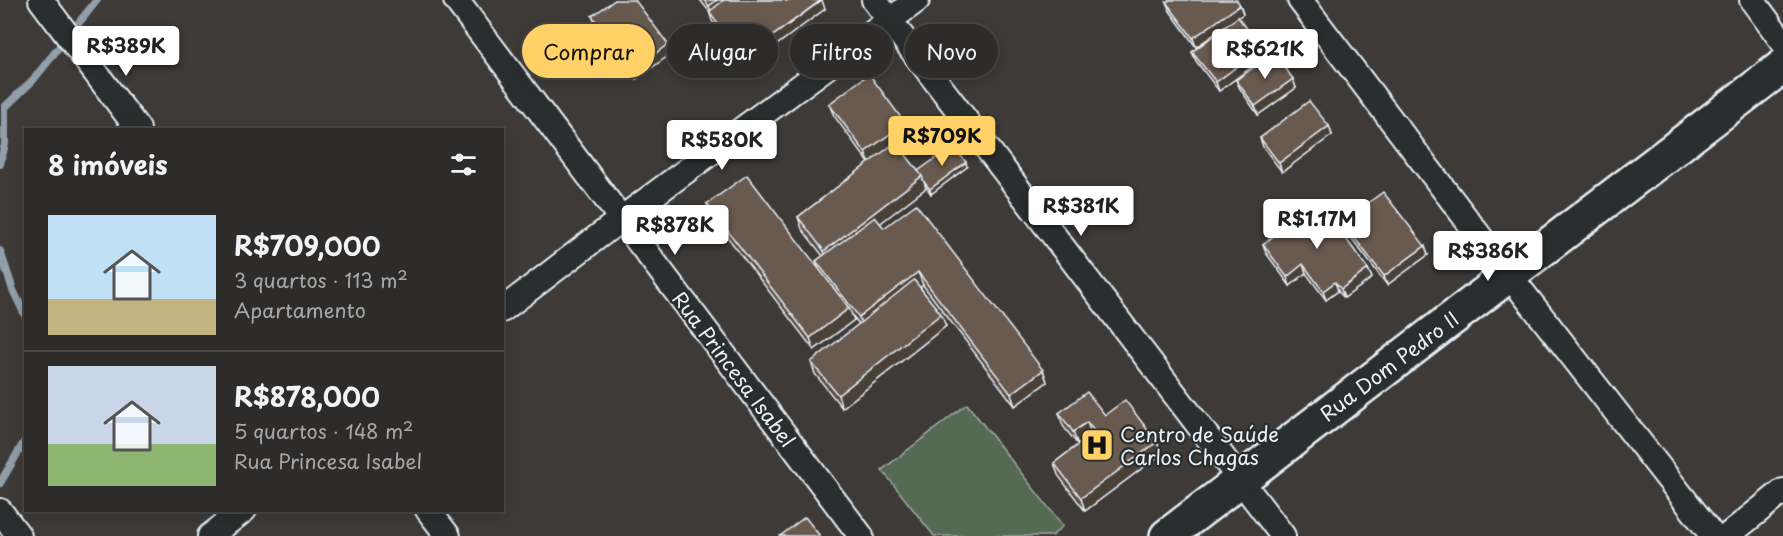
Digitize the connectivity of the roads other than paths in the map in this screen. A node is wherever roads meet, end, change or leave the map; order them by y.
1 (41, 0) edge
2 (456, 0) edge
3 (874, 0) edge
4 (917, 0) edge
5 (1300, 0) edge
6 (1752, 0) edge
7 (890, 21) junction
8 (1783, 42) edge
9 (1783, 66) edge
10 (137, 128) edge
11 (621, 219) junction
12 (1509, 275) junction
13 (504, 308) edge
14 (1239, 480) junction
15 (1783, 491) edge
16 (241, 512) edge
17 (430, 512) edge
18 (1, 513) edge
19 (19, 536) edge
20 (210, 536) edge
21 (448, 536) edge
22 (861, 536) edge
23 (1167, 536) edge
24 (1283, 536) edge
25 (1713, 536) edge
26 (1727, 536) edge

1 - 10 street
2 - 11 street, Rua Princesa Isabel
3 - 7 street
4 - 7 street
5 - 12 street
6 - 8 street
7 - 11 street
7 - 14 street
9 - 12 street, Rua Dom Pedro II
11 - 13 street
11 - 22 street, Rua Princesa Isabel
12 - 14 street, Rua Dom Pedro II
12 - 25 street
14 - 23 street, Rua Dom Pedro II
14 - 24 street
15 - 26 street
16 - 20 street
17 - 21 street
18 - 19 street

